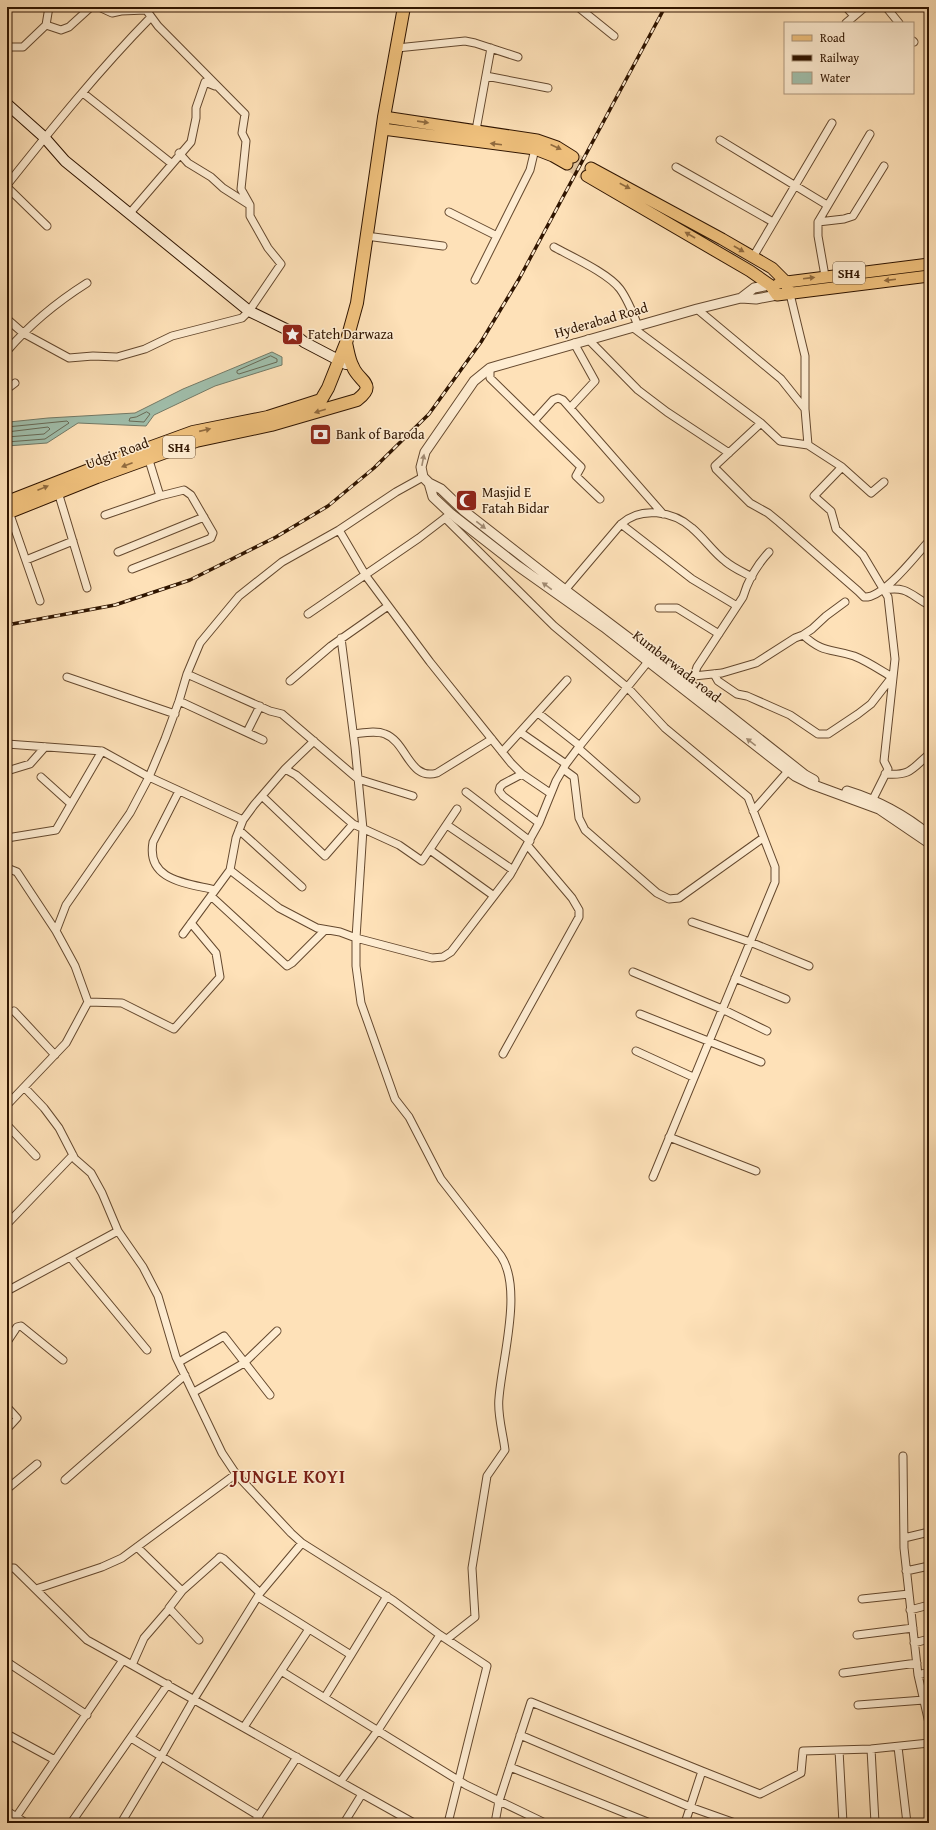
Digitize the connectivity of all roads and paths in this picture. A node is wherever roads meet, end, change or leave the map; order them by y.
1 (50, 7) edge
2 (91, 7) edge
3 (99, 7) edge
4 (404, 7) edge
5 (578, 7) edge
6 (846, 7) edge
7 (865, 7) edge
8 (886, 7) edge
9 (925, 7) edge
10 (145, 8) edge
11 (929, 11) edge
12 (854, 16) junction
13 (151, 17) junction
14 (847, 22) edge
15 (898, 22) edge
16 (46, 24) junction
17 (614, 36) dead end
18 (397, 48) junction
19 (491, 48) junction
20 (7, 50) edge
21 (518, 57) dead end
22 (486, 76) junction
23 (217, 86) junction
24 (548, 88) dead end
25 (83, 93) junction
26 (7, 104) edge
27 (384, 117) junction
28 (832, 123) dead end
29 (383, 129) junction
30 (476, 130) junction
31 (870, 134) dead end
32 (44, 137) junction
33 (720, 140) dead end
34 (535, 149) junction
35 (180, 153) junction
36 (171, 163) junction
37 (884, 166) dead end
38 (676, 167) dead end
39 (795, 185) junction
40 (7, 186) edge
41 (250, 205) junction
42 (827, 205) junction
43 (449, 212) dead end
44 (130, 213) junction
45 (774, 222) junction
46 (818, 222) junction
47 (46, 226) dead end
48 (366, 236) junction
49 (497, 236) junction
50 (443, 246) dead end
51 (554, 246) dead end
52 (753, 257) junction
53 (929, 264) edge
54 (825, 276) junction
55 (929, 276) edge
56 (475, 280) dead end
57 (785, 281) junction
58 (87, 282) dead end
59 (770, 285) junction
60 (790, 294) junction
61 (777, 295) junction
62 (741, 298) junction
63 (697, 309) junction
64 (249, 311) junction
65 (7, 319) edge
66 (635, 326) junction
67 (23, 333) junction
68 (588, 339) junction
69 (346, 343) junction
70 (574, 343) junction
71 (7, 350) edge
72 (339, 360) junction
73 (353, 368) junction
74 (490, 368) junction
75 (474, 381) joint
76 (15, 383) dead end
77 (7, 389) edge
78 (570, 408) junction
79 (805, 409) junction
80 (534, 421) junction
81 (761, 423) junction
82 (808, 445) junction
83 (729, 453) junction
84 (148, 457) junction
85 (842, 467) junction
86 (426, 480) junction
87 (884, 482) dead end
88 (58, 492) junction
89 (160, 496) junction
90 (600, 499) dead end
91 (8, 509) edge
92 (664, 514) junction
93 (105, 515) dead end
94 (448, 516) junction
95 (204, 517) junction
96 (621, 524) junction
97 (339, 530) junction
98 (73, 541) junction
99 (929, 541) edge
100 (118, 552) dead end
101 (769, 552) dead end
102 (26, 560) junction
103 (132, 569) dead end
104 (366, 576) junction
105 (752, 577) junction
106 (87, 588) dead end
107 (565, 590) junction
108 (884, 590) junction
109 (40, 601) dead end
110 (845, 602) dead end
111 (929, 605) edge
112 (388, 606) junction
113 (737, 606) junction
114 (659, 608) dead end
115 (308, 614) dead end
116 (719, 634) junction
117 (803, 635) junction
118 (341, 638) junction
119 (650, 659) junction
120 (187, 674) junction
121 (714, 674) junction
122 (67, 677) dead end
123 (892, 677) junction
124 (691, 679) junction
125 (567, 680) dead end
126 (290, 681) dead end
127 (628, 688) junction
128 (179, 701) junction
129 (260, 706) junction
130 (538, 713) junction
131 (175, 714) junction
132 (247, 732) junction
133 (520, 732) junction
134 (354, 734) junction
135 (492, 739) junction
136 (263, 740) dead end
137 (314, 741) junction
138 (7, 744) edge
139 (45, 746) junction
140 (579, 747) junction
141 (102, 751) junction
142 (502, 752) junction
143 (929, 754) edge
144 (564, 766) junction
145 (286, 769) junction
146 (789, 770) junction
147 (7, 771) edge
148 (522, 774) junction
149 (885, 774) junction
150 (41, 777) dead end
151 (149, 777) junction
152 (358, 779) junction
153 (179, 791) junction
154 (466, 792) dead end
155 (550, 793) junction
156 (262, 796) junction
157 (413, 796) dead end
158 (636, 799) dead end
159 (872, 799) junction
160 (71, 804) junction
161 (457, 809) dead end
162 (753, 811) junction
163 (243, 820) junction
164 (539, 823) junction
165 (353, 824) junction
166 (446, 825) junction
167 (363, 829) junction
168 (239, 830) junction
169 (929, 835) edge
170 (7, 838) edge
171 (763, 838) junction
172 (929, 843) edge
173 (529, 844) junction
174 (430, 850) junction
175 (7, 868) edge
176 (230, 870) junction
177 (513, 870) junction
178 (302, 887) dead end
179 (213, 893) junction
180 (494, 896) junction
181 (692, 922) dead end
182 (191, 923) junction
183 (325, 930) junction
184 (56, 931) junction
185 (183, 934) dead end
186 (356, 938) junction
187 (750, 942) junction
188 (809, 966) dead end
189 (633, 972) dead end
190 (735, 978) junction
191 (786, 999) dead end
192 (88, 1002) junction
193 (722, 1009) junction
194 (14, 1011) dead end
195 (640, 1014) dead end
196 (767, 1031) dead end
197 (708, 1041) junction
198 (636, 1051) dead end
199 (503, 1054) dead end
200 (54, 1055) junction
201 (761, 1062) dead end
202 (694, 1077) junction
203 (25, 1088) junction
204 (7, 1105) edge
205 (7, 1125) edge
206 (669, 1137) junction
207 (73, 1155) junction
208 (36, 1156) dead end
209 (756, 1171) dead end
210 (653, 1177) dead end
211 (7, 1224) edge
212 (118, 1231) junction
213 (70, 1257) junction
214 (7, 1291) edge
215 (277, 1331) dead end
216 (7, 1342) edge
217 (147, 1350) dead end
218 (63, 1360) dead end
219 (179, 1362) junction
220 (244, 1363) junction
221 (186, 1375) junction
222 (194, 1392) junction
223 (270, 1394) dead end
224 (7, 1408) edge
225 (7, 1429) edge
226 (902, 1456) dead end
227 (37, 1464) dead end
228 (236, 1474) junction
229 (65, 1480) dead end
230 (7, 1489) edge
231 (929, 1532) edge
232 (904, 1538) junction
233 (302, 1543) junction
234 (137, 1547) junction
235 (929, 1566) edge
236 (7, 1568) edge
237 (906, 1571) junction
238 (36, 1590) junction
239 (182, 1591) junction
240 (909, 1594) junction
241 (259, 1595) junction
242 (387, 1596) junction
243 (862, 1598) dead end
244 (929, 1605) edge
245 (169, 1609) junction
246 (910, 1610) junction
247 (913, 1628) junction
248 (309, 1629) junction
249 (440, 1635) junction
250 (857, 1635) dead end
251 (447, 1639) junction
252 (929, 1639) edge
253 (199, 1640) dead end
254 (914, 1643) junction
255 (351, 1655) junction
256 (123, 1660) junction
257 (7, 1662) edge
258 (917, 1663) junction
259 (132, 1665) junction
260 (281, 1671) junction
261 (929, 1672) edge
262 (843, 1673) dead end
263 (918, 1675) junction
264 (168, 1684) junction
265 (325, 1697) junction
266 (194, 1699) junction
267 (924, 1700) junction
268 (858, 1705) dead end
269 (928, 1712) edge
270 (87, 1715) junction
271 (929, 1723) edge
272 (244, 1727) junction
273 (378, 1730) junction
274 (7, 1734) edge
275 (520, 1735) junction
276 (131, 1738) junction
277 (929, 1743) edge
278 (898, 1747) junction
279 (871, 1749) junction
280 (839, 1750) junction
281 (162, 1755) junction
282 (297, 1757) junction
283 (55, 1760) junction
284 (510, 1767) junction
285 (702, 1771) junction
286 (459, 1780) junction
287 (341, 1782) junction
288 (362, 1794) junction
289 (499, 1801) junction
290 (690, 1807) junction
291 (7, 1811) edge
292 (259, 1816) junction
293 (14, 1820) edge
294 (26, 1823) edge
295 (71, 1823) edge
296 (121, 1823) edge
297 (254, 1823) edge
298 (344, 1823) edge
299 (414, 1823) edge
300 (448, 1823) edge
301 (494, 1823) edge
302 (545, 1823) edge
303 (650, 1823) edge
304 (685, 1823) edge
305 (735, 1823) edge
306 (843, 1823) edge
307 (875, 1823) edge
308 (907, 1823) edge

1 - 16 street
2 - 16 street
3 - 10 street
4 - 18 highway
5 - 17 street
6 - 12 street
7 - 12 street
8 - 15 street
9 - 11 street
10 - 13 street
12 - 14 street
13 - 23 street
13 - 25 street
16 - 20 street
18 - 19 street
18 - 27 highway
19 - 21 street
19 - 22 street
22 - 24 street
22 - 30 street
23 - 35 street
23 - 41 street
25 - 32 street
25 - 36 street
26 - 32 main road
27 - 29 highway
27 -> 30 main road
28 - 39 street
34 -> 29 main road
29 - 48 highway
30 -> 34 main road
31 - 42 street
32 - 40 street
32 - 44 main road
33 - 39 street
34 - 49 street
35 - 36 street
35 - 41 street
36 - 44 street
37 - 46 street
38 - 45 street
39 - 42 street
39 - 45 street
40 - 47 street
41 - 64 street
42 - 46 street
43 - 49 street
44 - 64 main road
45 - 52 street
46 - 54 street
48 - 50 street
48 - 69 highway
49 - 56 street
51 - 66 street
52 - 57 main road
59 -> 52 main road
53 - 54 main road, Hyderabad Road / SH4
57 -> 54 main road, Hyderabad Road / SH4
55 -> 60 main road, Hyderabad Road / SH4
57 - 59 main road, Hyderabad Road / SH4
57 - 60 main road
58 - 67 street
59 - 61 main road
59 - 62 street, Hyderabad Road / SH4
60 - 61 main road, Hyderabad Road / SH4
60 - 79 street
61 - 62 street, Hyderabad Road / SH4
62 - 63 street, Hyderabad Road / SH4
63 - 66 street, Hyderabad Road / SH4
63 - 79 street
64 - 67 street
64 - 72 main road
65 - 67 street
66 - 68 street, Hyderabad Road / SH4
66 - 81 street
67 - 71 street
68 - 70 street, Hyderabad Road / SH4
68 - 83 street
69 - 72 highway
69 - 73 highway
70 - 74 street, Hyderabad Road / SH4
70 - 78 street
72 - 73 main road
91 -> 72 highway, Udgir Road / SH4
73 -> 84 highway, Udgir Road / SH4
74 - 75 street, Hyderabad Road / SH4
74 - 80 street
86 -> 75 street, Kumbarwada road
76 - 77 street
78 - 80 street
78 - 92 street
79 - 82 street
80 - 90 street
81 - 82 street
81 - 83 street
82 - 85 street
83 - 108 street
84 -> 88 highway, Udgir Road / SH4
84 - 89 street
85 - 87 street
85 - 108 street
86 - 94 street, Kumbarwada road
86 - 97 street
86 -> 107 street, Kumbarwada road
88 - 91 highway, Udgir Road / SH4
88 - 98 street
89 - 93 street
89 - 95 street
91 - 102 street
92 - 96 street
92 - 105 street
94 - 104 street
119 -> 94 street, Kumbarwada road
94 - 127 street
95 - 100 street
95 - 103 street
96 - 107 street
96 - 113 street
97 - 104 street
97 - 120 street
98 - 102 street
98 - 106 street
99 - 108 street
101 - 105 street
102 - 109 street
104 - 112 street
104 - 115 street
105 - 113 street
107 - 119 street, Kumbarwada road
108 - 111 street
108 - 123 street
110 - 117 street
112 - 118 street
112 - 135 street
113 - 116 street
114 - 116 street
116 - 124 street
117 - 121 street
117 - 123 street
118 - 126 street
118 - 134 street
119 - 124 street, Kumbarwada road
119 - 127 street
146 -> 119 street, Kumbarwada road
120 - 128 street
120 - 129 street
121 - 123 street
121 - 124 street
122 - 131 street
123 - 149 street
124 - 159 street, Kumbarwada road
125 - 130 street
127 - 140 street
127 - 162 street
128 - 131 street
128 - 132 street
129 - 132 street
129 - 137 street
130 - 133 street
130 - 140 street
131 - 151 street
132 - 136 street
133 - 142 street
133 - 144 street
134 - 135 street
134 - 152 street
135 - 142 street
137 - 145 street
137 - 152 street
138 - 139 street
139 - 141 street
139 - 147 street
140 - 144 street
140 - 158 street
141 - 151 street
141 - 160 street
142 - 148 street
143 - 149 street
144 - 155 street
144 - 171 street
145 - 156 street
145 - 165 street
146 - 162 street
146 - 172 street, Kumbarwada road
148 - 155 street
148 - 164 street
149 - 159 street
150 - 160 street
151 - 153 street
151 - 184 street
152 - 157 street
152 - 167 street
153 - 163 street
153 - 179 street
154 - 173 street
155 - 164 street
156 - 163 street
156 - 165 street
159 - 169 street, Kumbarwada road
160 - 170 street
161 - 166 street
162 - 171 street
163 - 168 street
164 - 173 street
165 - 167 street
166 - 174 street
166 - 177 street
167 - 174 street
167 - 186 street
168 - 176 street
168 - 178 street
171 - 187 street
173 - 177 street
173 - 199 street
174 - 180 street
175 - 184 street
176 - 179 street
176 - 183 street
177 - 180 street
179 - 182 street
179 - 183 street
180 - 186 street
181 - 187 street
182 - 185 street
182 - 192 street
183 - 186 street
184 - 192 street
186 - 251 street
187 - 188 street
187 - 190 street
189 - 193 street
190 - 191 street
190 - 193 street
192 - 200 street
193 - 196 street
193 - 197 street
194 - 200 street
195 - 197 street
197 - 201 street
197 - 202 street
198 - 202 street
200 - 203 street
202 - 206 street
203 - 204 street
203 - 207 street
205 - 208 street
206 - 209 street
206 - 210 street
207 - 211 street
207 - 212 street
212 - 213 street
212 - 219 street
213 - 214 street
213 - 217 street
215 - 220 street
216 - 218 street
219 - 220 street
219 - 221 street
220 - 222 street
220 - 223 street
221 - 222 street
221 - 229 street
222 - 228 street
224 - 225 street
226 - 232 street
227 - 230 street
228 - 233 street
228 - 234 street
231 - 232 street
232 - 237 street
233 - 241 street
233 - 242 street
234 - 238 street
234 - 239 street
235 - 237 street
236 - 238 street
237 - 240 street
238 - 256 street
239 - 241 street
239 - 245 street
240 - 243 street
240 - 246 street
241 - 248 street
241 - 266 street
242 - 249 street
242 - 255 street
244 - 246 street
245 - 253 street
245 - 259 street
246 - 247 street
247 - 250 street
247 - 254 street
248 - 255 street
248 - 260 street
249 - 251 street
249 - 273 street
251 - 286 street
252 - 254 street
254 - 258 street
255 - 265 street
256 - 259 street
256 - 270 street
257 - 270 street
258 - 262 street
258 - 263 street
259 - 264 street
260 - 265 street
260 - 272 street
261 - 263 street
263 - 267 street
264 - 266 street
264 - 276 street
265 - 273 street
266 - 272 street
266 - 281 street
267 - 268 street
267 - 269 street
269 - 271 street
270 - 283 street
272 - 282 street
273 - 286 street
273 - 287 street
274 - 283 street
275 - 284 street
275 - 285 street
275 - 290 street
276 - 281 street
276 - 295 street
277 - 278 street
278 - 279 street
278 - 308 street
279 - 280 street
279 - 307 street
280 - 285 street
280 - 306 street
281 - 292 street
281 - 296 street
282 - 287 street
282 - 292 street
283 - 293 street
284 - 289 street
284 - 303 street
285 - 290 street
286 - 289 street
286 - 300 street
287 - 288 street
288 - 298 street
288 - 299 street
289 - 301 street
289 - 302 street
290 - 304 street
290 - 305 street
291 - 293 street
292 - 297 street
293 - 294 street

